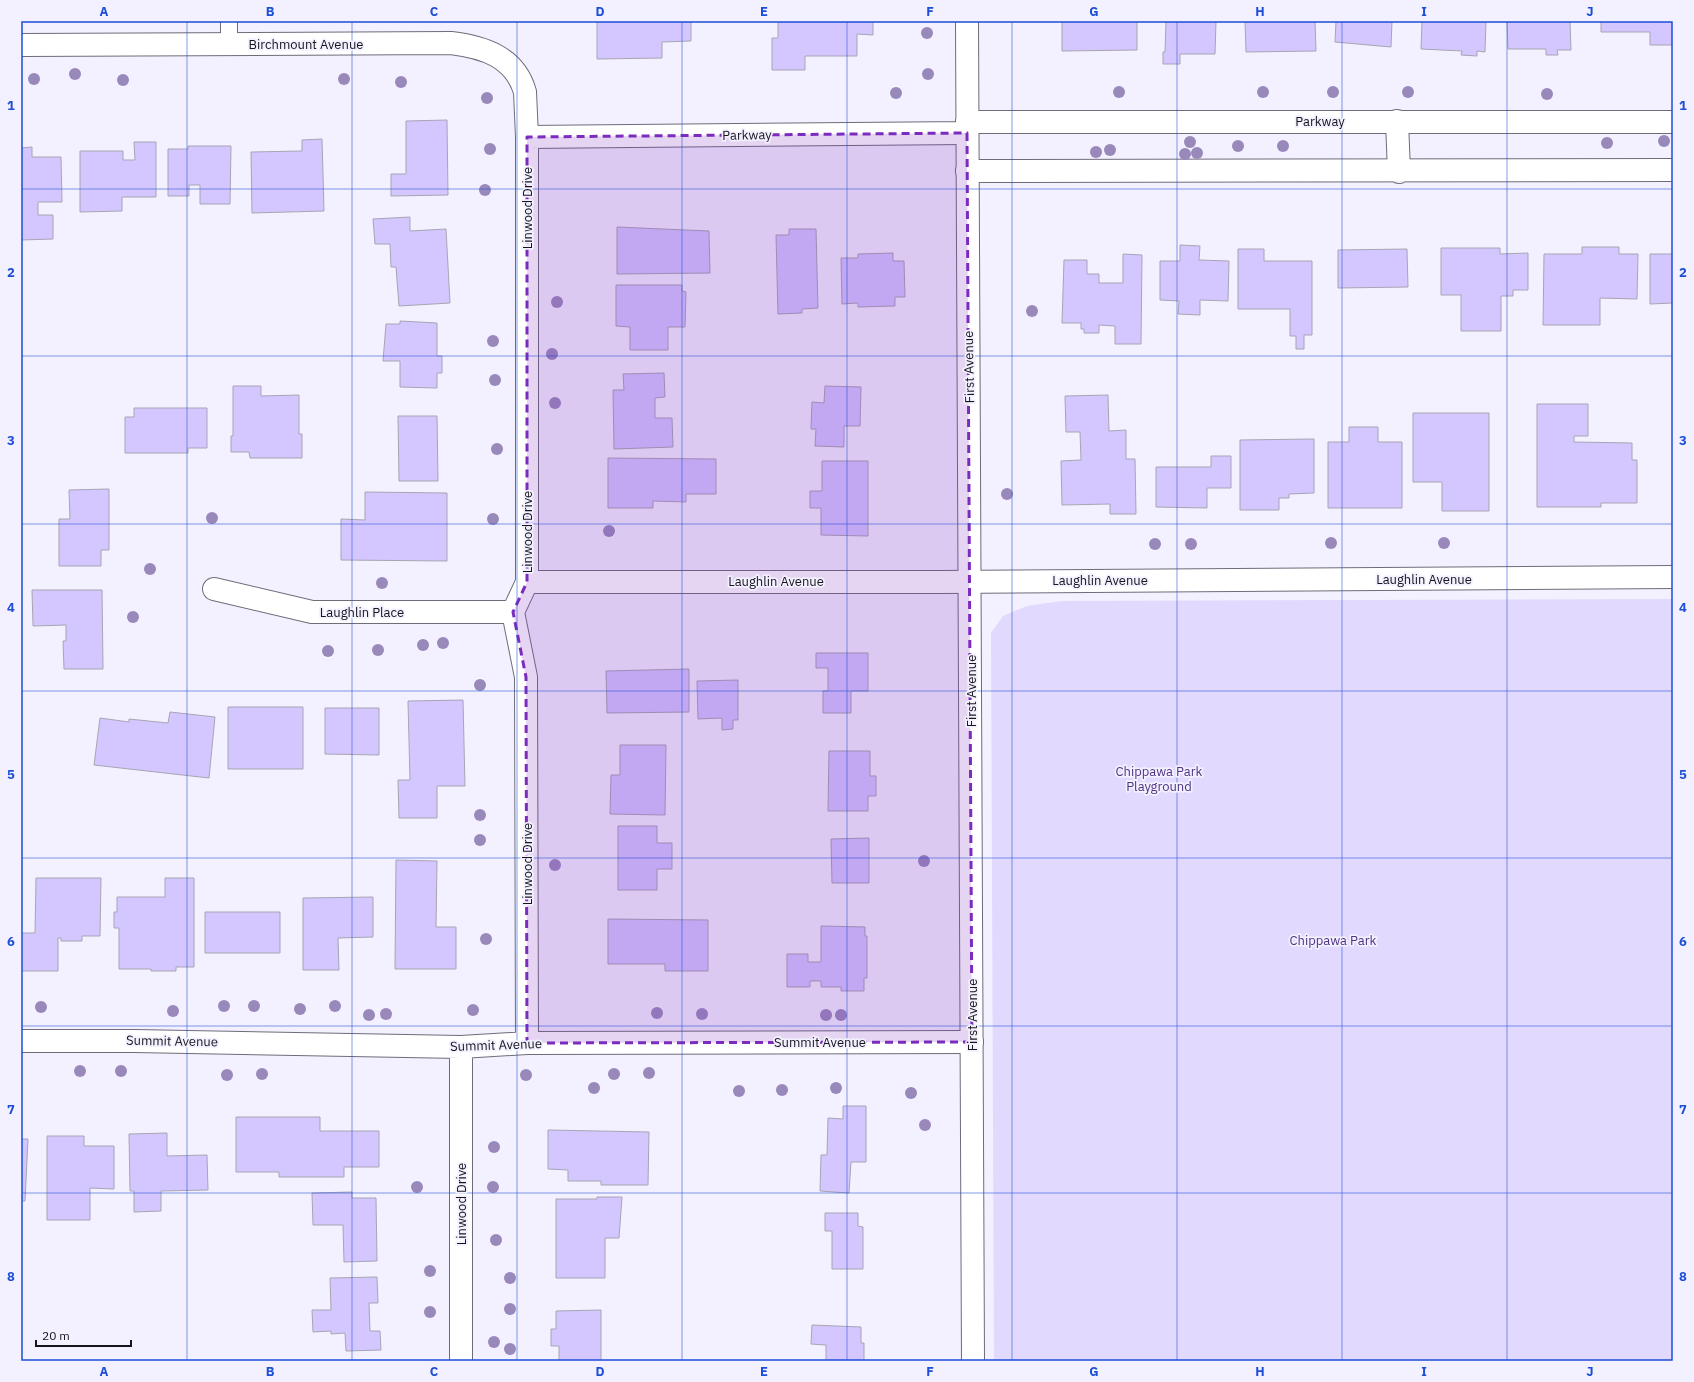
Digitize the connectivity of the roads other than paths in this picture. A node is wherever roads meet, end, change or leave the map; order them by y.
1 (229, 21) edge
2 (967, 21) edge
3 (21, 45) edge
4 (229, 45) junction
5 (1397, 121) junction
6 (1673, 122) edge
7 (967, 127) junction
8 (527, 137) junction
9 (1673, 170) edge
10 (967, 171) junction
11 (1399, 172) junction
12 (1673, 577) edge
13 (971, 581) junction
14 (527, 582) junction
15 (214, 589) dead end
16 (513, 612) junction
17 (21, 1041) edge
18 (972, 1042) junction
19 (527, 1043) junction
20 (461, 1047) junction
21 (461, 1361) edge
22 (973, 1361) edge

1 - 4 lane
2 - 7 street, First Avenue
3 - 4 street, Birchmount Avenue
4 - 8 street, Birchmount Avenue
5 - 6 street, Parkway
5 - 7 street, Parkway
5 - 11 street
7 - 8 street, Parkway
7 - 10 street, First Avenue
8 - 14 street, Linwood Drive
9 - 11 street
10 - 11 street
10 - 13 street, First Avenue
12 - 13 street, Laughlin Avenue
13 - 14 street, Laughlin Avenue
13 - 18 street, First Avenue
14 - 16 street, Linwood Drive
15 - 16 street, Laughlin Place
16 - 19 street, Linwood Drive
17 - 20 street, Summit Avenue
18 - 19 street, Summit Avenue
18 - 22 street, First Avenue
19 - 20 street, Summit Avenue
20 - 21 street, Linwood Drive

